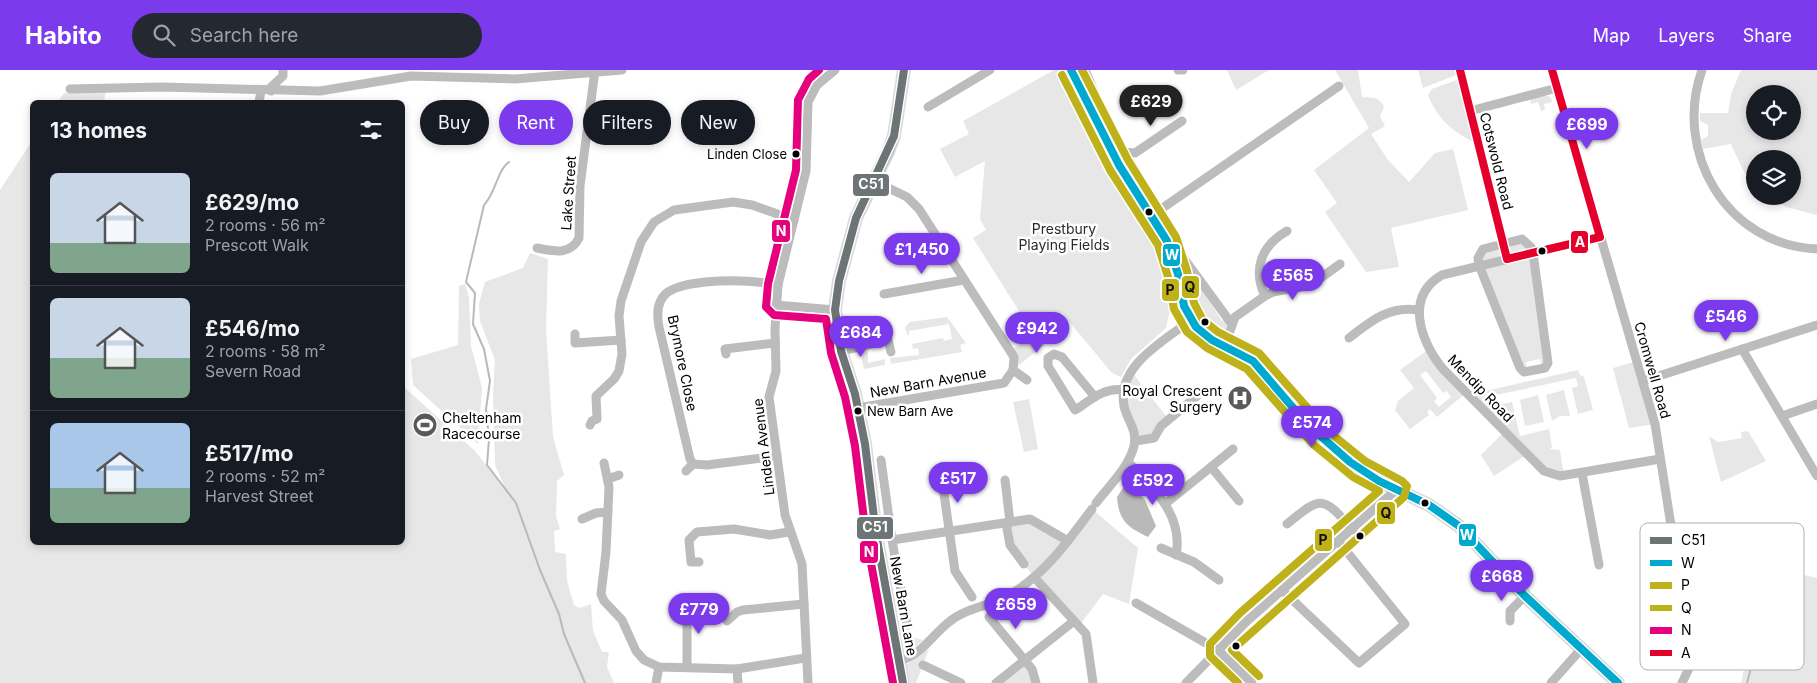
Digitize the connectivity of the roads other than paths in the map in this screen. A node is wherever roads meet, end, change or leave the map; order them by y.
1 (622, 70) edge
2 (835, 70) edge
3 (904, 70) edge
4 (990, 70) edge
5 (1071, 70) edge
6 (1085, 70) edge
7 (1178, 70) edge
8 (1183, 70) edge
9 (1460, 70) edge
10 (1552, 70) edge
11 (1702, 70) edge
12 (594, 72) edge
13 (283, 73) edge
14 (1340, 86) dead end
15 (1557, 88) junction
16 (70, 89) dead end
17 (260, 91) junction
18 (271, 91) junction
19 (292, 92) junction
20 (259, 100) edge
21 (928, 107) dead end
22 (1470, 111) junction
23 (1182, 121) dead end
24 (874, 181) junction
25 (1151, 216) junction
26 (794, 220) junction
27 (1287, 231) dead end
28 (1600, 237) junction
29 (1503, 243) junction
30 (537, 248) dead end
31 (1177, 249) dead end
32 (1817, 249) edge
33 (1533, 253) junction
34 (1507, 259) junction
35 (1340, 264) dead end
36 (1479, 265) junction
37 (1196, 275) junction
38 (1179, 279) junction
39 (964, 280) junction
40 (778, 285) junction
41 (884, 294) dead end
42 (1265, 296) junction
43 (776, 305) junction
44 (835, 310) junction
45 (1419, 310) junction
46 (1190, 320) junction
47 (1231, 323) junction
48 (1817, 325) edge
49 (1349, 338) dead end
50 (621, 340) junction
51 (575, 343) dead end
52 (775, 343) junction
53 (1225, 346) junction
54 (725, 348) dead end
55 (1742, 349) junction
56 (841, 351) junction
57 (891, 352) dead end
58 (1013, 370) junction
59 (1027, 380) dead end
60 (1643, 381) junction
61 (1124, 390) junction
62 (1197, 396) dead end
63 (1095, 397) junction
64 (1817, 404) edge
65 (858, 408) junction
66 (1782, 416) junction
67 (606, 419) dead end
68 (1135, 441) junction
69 (1234, 449) dead end
70 (777, 456) junction
71 (1660, 459) junction
72 (881, 460) dead end
73 (1128, 462) junction
74 (604, 463) dead end
75 (693, 464) junction
76 (1211, 467) junction
77 (686, 471) dead end
78 (1582, 473) junction
79 (620, 475) dead end
80 (1817, 476) edge
81 (608, 479) junction
82 (942, 480) dead end
83 (1005, 480) dead end
84 (1397, 489) junction
85 (1238, 502) dead end
86 (1166, 504) junction
87 (608, 512) junction
88 (582, 519) dead end
89 (1008, 522) junction
90 (1670, 523) edge
91 (1287, 524) dead end
92 (950, 530) junction
93 (1353, 530) junction
94 (789, 532) junction
95 (892, 540) junction
96 (1068, 541) junction
97 (1339, 542) junction
98 (1160, 548) dead end
99 (1176, 555) junction
100 (699, 562) dead end
101 (1024, 564) dead end
102 (1599, 565) dead end
103 (1034, 577) junction
104 (1219, 580) dead end
105 (1282, 590) junction
106 (1525, 596) junction
107 (972, 597) dead end
108 (1136, 603) dead end
109 (804, 604) junction
110 (989, 616) dead end
111 (687, 621) dead end
112 (727, 621) dead end
113 (1074, 621) junction
114 (1510, 621) dead end
115 (907, 625) dead end
116 (1582, 648) junction
117 (1218, 650) junction
118 (805, 658) junction
119 (1024, 659) junction
120 (899, 661) junction
121 (923, 665) dead end
122 (659, 667) junction
123 (687, 667) junction
124 (737, 669) junction
125 (1688, 670) edge
126 (656, 683) edge
127 (738, 683) edge
128 (808, 683) edge
129 (903, 683) edge
130 (961, 683) edge
131 (996, 683) edge
132 (1036, 683) edge
133 (1093, 683) edge
134 (1186, 683) edge
135 (1252, 683) edge
136 (1551, 683) edge
137 (1618, 683) edge
138 (1682, 683) edge

1 - 12 street
2 - 26 street, Linden Avenue
3 - 24 main road, New Barn Lane
4 - 21 street
5 - 25 main road
6 - 23 street
7 - 8 street
9 - 22 street, Cotswold Road
10 - 15 street, Cromwell Road
11 - 32 street
12 - 19 street
12 - 30 street, Lake Street
13 - 18 street
13 - 19 street
14 - 25 street
15 - 22 street
15 - 28 street, Cromwell Road
16 - 17 street
17 - 18 street
17 - 20 street
18 - 19 street
22 - 29 street, Cotswold Road
24 - 39 street
24 - 44 main road, New Barn Lane
25 - 38 main road
26 - 40 street, Linden Avenue
26 - 50 street
27 - 42 street
28 - 33 street
28 - 60 street, Cromwell Road
29 - 33 street
29 - 34 street, Cotswold Road
29 - 36 street
31 - 37 street
33 - 34 street
33 - 36 street
34 - 36 street
35 - 42 street
36 - 45 street
37 - 38 street
37 - 47 street
38 - 46 main road
39 - 41 street
39 - 58 street
40 - 43 street, Linden Avenue
40 - 75 street, Brymore Close
42 - 47 street
43 - 44 street
43 - 52 street, Linden Avenue
44 - 56 main road, New Barn Lane
45 - 49 street
45 - 78 street, Mendip Road
46 - 53 main road
46 - 61 street
47 - 53 street
48 - 55 street
50 - 51 street
50 - 67 street
52 - 54 street
52 - 70 street, Linden Avenue
53 - 84 main road
55 - 60 street
55 - 66 street
56 - 57 street
56 - 65 main road, New Barn Lane
58 - 59 street
58 - 65 street, New Barn Avenue
60 - 71 street, Cromwell Road
61 - 63 street
61 - 68 street
62 - 68 street
63 - 63 street
64 - 66 street
65 - 120 main road, New Barn Lane
66 - 80 street
68 - 73 street
69 - 76 street
70 - 75 street
70 - 94 street, Linden Avenue
71 - 78 street, Mendip Road
71 - 90 street, Cromwell Road
72 - 95 street
73 - 86 street
73 - 96 street
74 - 81 street
75 - 77 street
76 - 85 street
76 - 86 street
78 - 102 street
79 - 81 street
81 - 87 street
82 - 92 street
83 - 89 street
84 - 93 street
84 - 106 main road
86 - 99 street
87 - 88 street
87 - 122 street
89 - 92 street
89 - 96 street
89 - 101 street
91 - 93 street
92 - 95 street
92 - 107 street
93 - 97 street
94 - 100 street
94 - 109 street, Linden Avenue
95 - 115 street
96 - 103 street
97 - 105 street
97 - 105 street
98 - 99 street
99 - 104 street
103 - 113 street
103 - 120 street
105 - 117 street
106 - 114 street
106 - 116 main road
108 - 117 street
109 - 112 street
109 - 118 street, Linden Avenue
110 - 119 street
111 - 123 street
113 - 119 street
113 - 133 street
116 - 136 street
116 - 137 main road
117 - 134 street
117 - 135 street
118 - 124 street
118 - 128 street, Linden Avenue
119 - 131 street
119 - 132 street
120 - 129 main road, New Barn Lane
121 - 130 street
122 - 123 street
122 - 126 street
123 - 124 street
124 - 127 street
125 - 138 street, Cromwell Road

